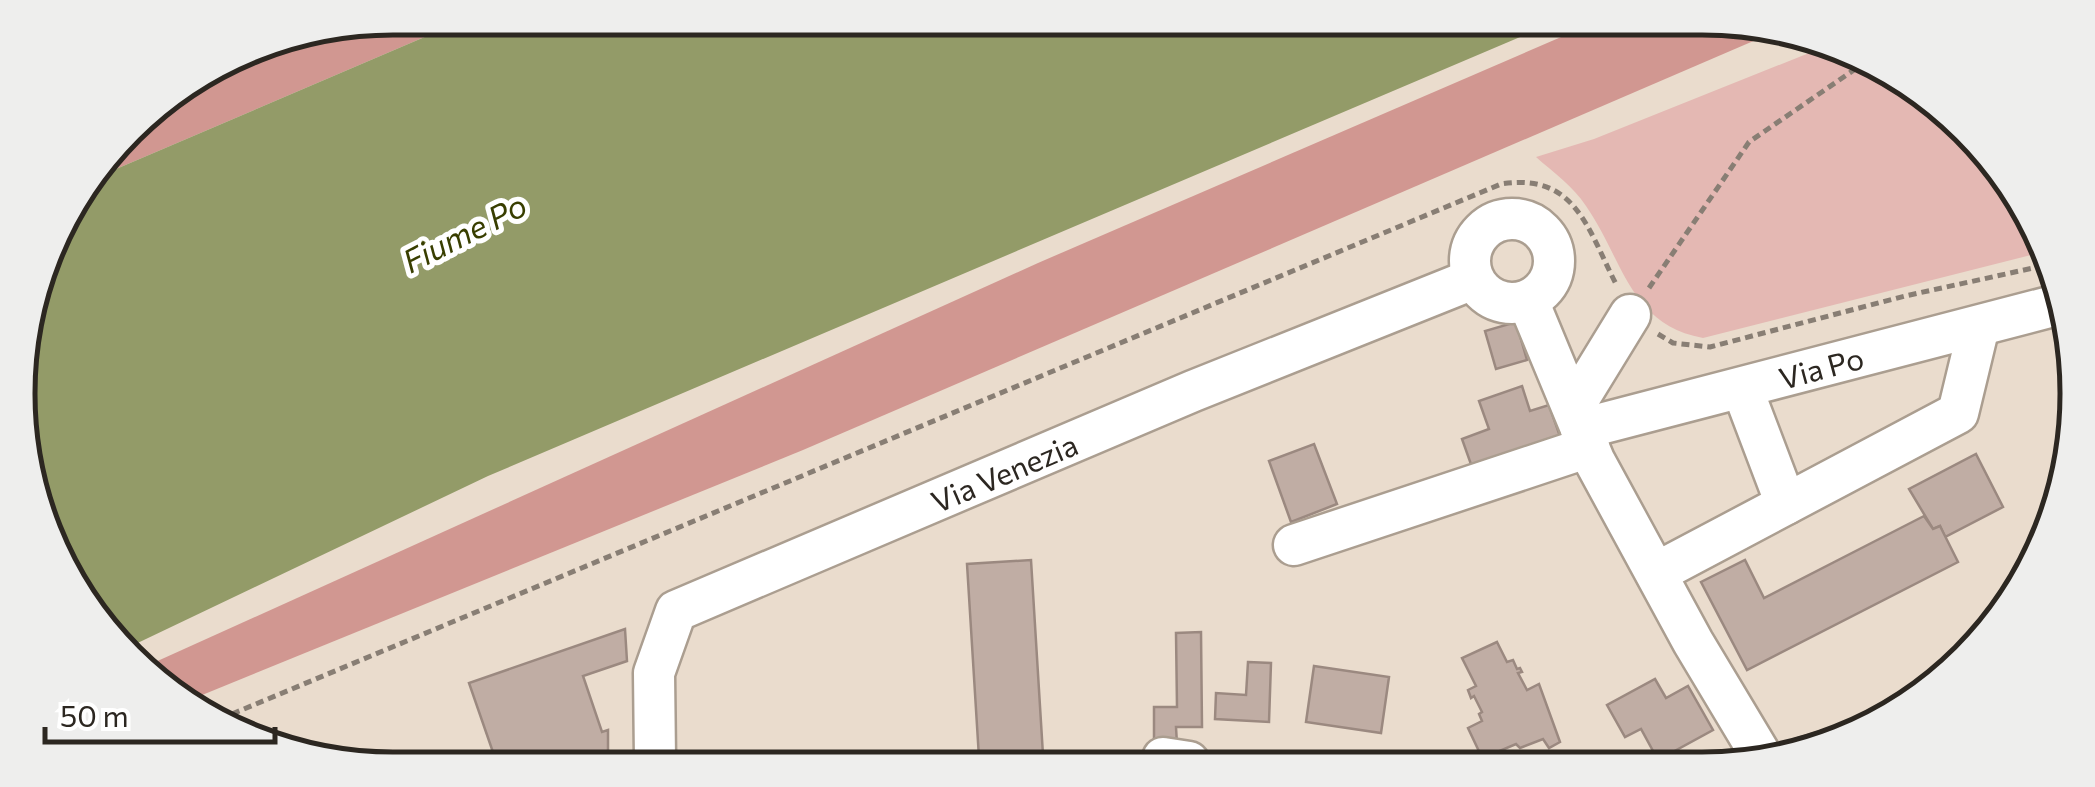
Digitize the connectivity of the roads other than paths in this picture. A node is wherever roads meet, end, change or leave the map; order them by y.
1 (1474, 278) junction
2 (1528, 301) junction
3 (2049, 307) edge
4 (1630, 315) road end
5 (1979, 326) junction
6 (1742, 388) junction
7 (1581, 428) junction
8 (1786, 504) junction
9 (1294, 545) dead end
10 (1656, 573) junction
11 (1757, 747) edge
12 (655, 752) edge

1 - 2 street
1 - 2 street
1 - 12 street, Via Venezia
2 - 7 street
3 - 5 street, Via Po
4 - 7 street
5 - 6 street, Via Po
5 - 8 street
6 - 7 street, Via Po
6 - 8 street
7 - 9 street, Via Po
7 - 10 street
8 - 10 street
10 - 11 street

